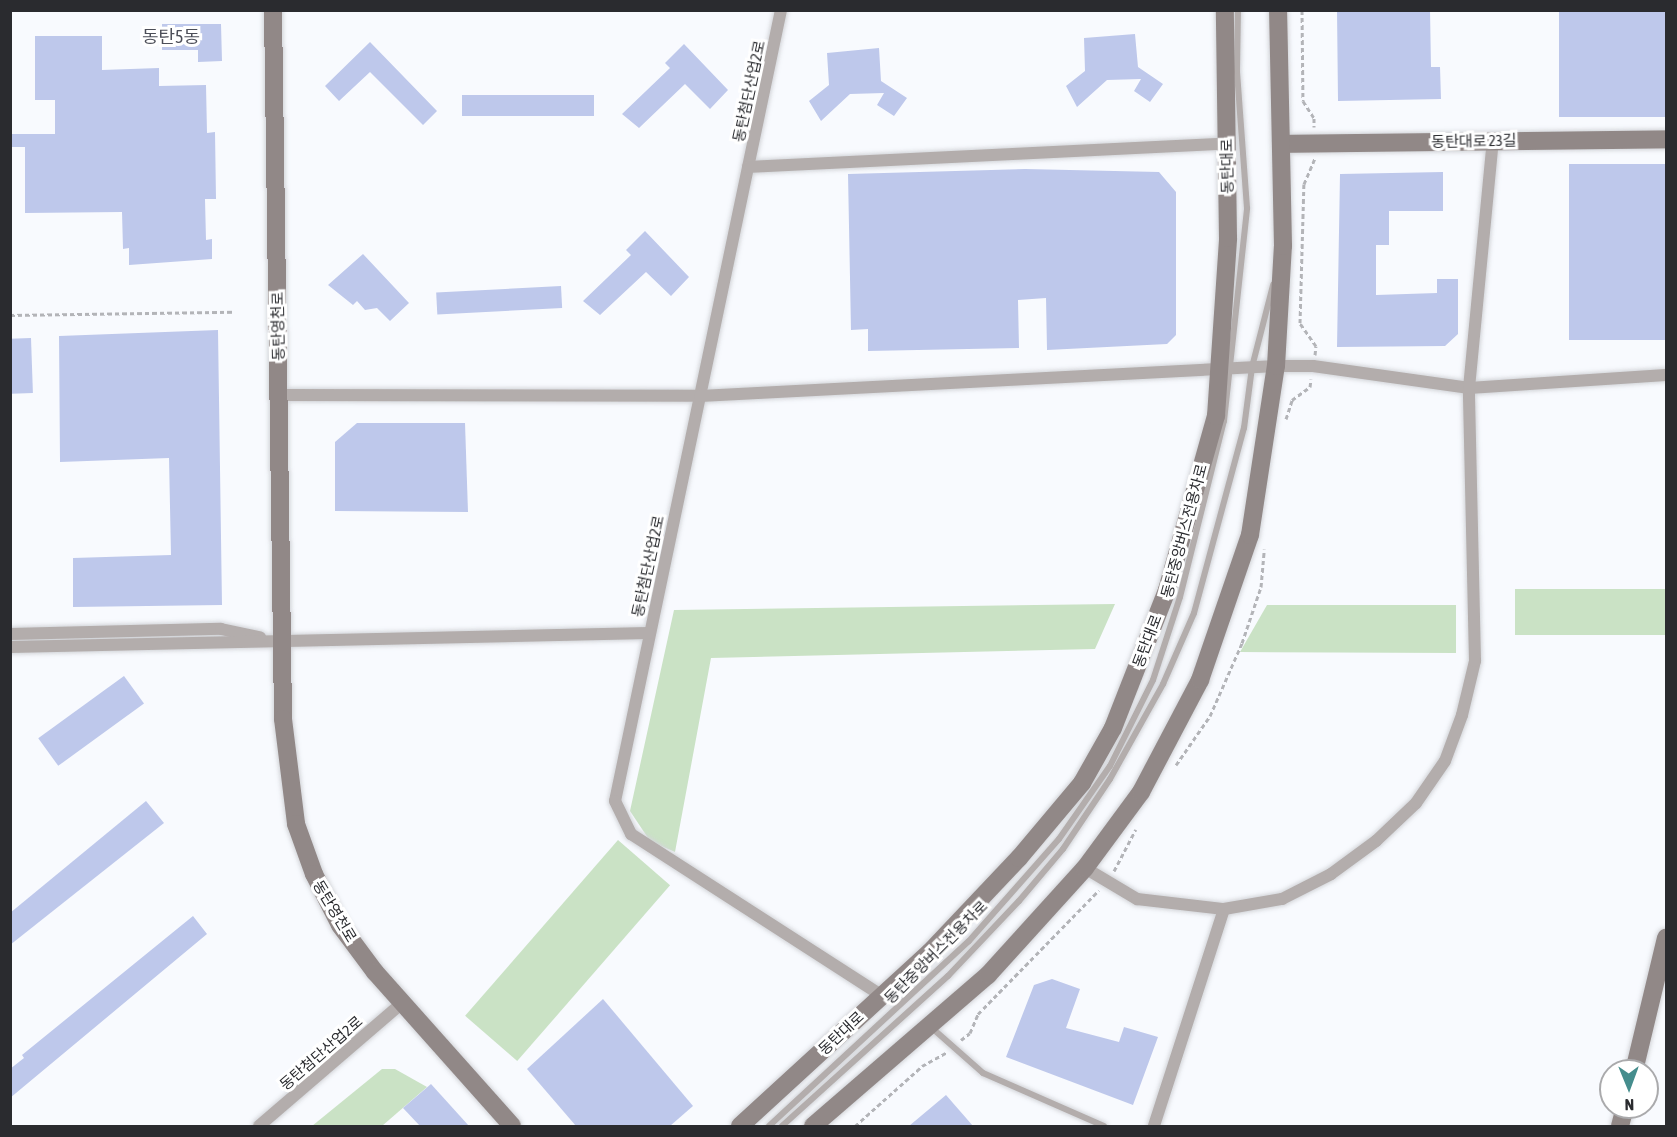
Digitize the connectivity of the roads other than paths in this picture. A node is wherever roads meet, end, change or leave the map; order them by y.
1 (273, 10) edge
2 (781, 10) edge
3 (1224, 10) edge
4 (1238, 10) edge
5 (1278, 10) edge
6 (1666, 139) edge
7 (1493, 141) junction
8 (1226, 144) junction
9 (1281, 144) junction
10 (748, 167) junction
11 (1283, 246) junction
12 (1276, 366) junction
13 (1252, 368) junction
14 (1224, 369) junction
15 (1666, 375) edge
16 (1469, 388) junction
17 (279, 395) junction
18 (700, 396) junction
19 (649, 633) junction
20 (10, 634) edge
21 (282, 641) junction
22 (10, 647) edge
23 (1085, 868) junction
24 (1224, 909) junction
25 (1666, 938) edge
26 (881, 995) junction
27 (402, 1003) junction
28 (931, 1027) junction
29 (1637, 1059) edge
30 (259, 1126) edge
31 (512, 1126) edge
32 (740, 1126) edge
33 (769, 1126) edge
34 (782, 1126) edge
35 (813, 1126) edge
36 (1104, 1126) edge
37 (1154, 1126) edge

1 - 17 main road, 동탄영천로
2 - 10 street, 동탄첨단산업2로
3 - 8 main road, 동탄대로
4 - 14 lane, 동탄중앙버스전용차로
5 - 9 main road
6 - 7 main road, 동탄대로 23길
7 - 9 main road, 동탄대로 23길
7 - 16 street
8 - 10 street
8 - 14 main road, 동탄대로
9 - 11 main road
10 - 18 street, 동탄첨단산업2로
11 - 12 main road
11 - 13 lane
12 - 13 street
12 - 16 street
12 - 23 main road
13 - 14 street
13 - 34 lane
14 - 18 street
14 - 26 main road, 동탄대로
14 - 33 lane, 동탄중앙버스전용차로
15 - 16 street
16 - 24 street
17 - 18 street
17 - 21 main road, 동탄영천로
18 - 19 street, 동탄첨단산업2로
19 - 21 street
19 - 26 street, 동탄첨단산업2로
20 - 21 street
21 - 22 street
21 - 27 main road, 동탄영천로
23 - 24 street
23 - 28 main road
24 - 37 street
25 - 29 main road
26 - 32 main road, 동탄대로
27 - 30 street, 동탄첨단산업2로
27 - 31 main road, 동탄영천로
28 - 35 main road
28 - 36 lane

